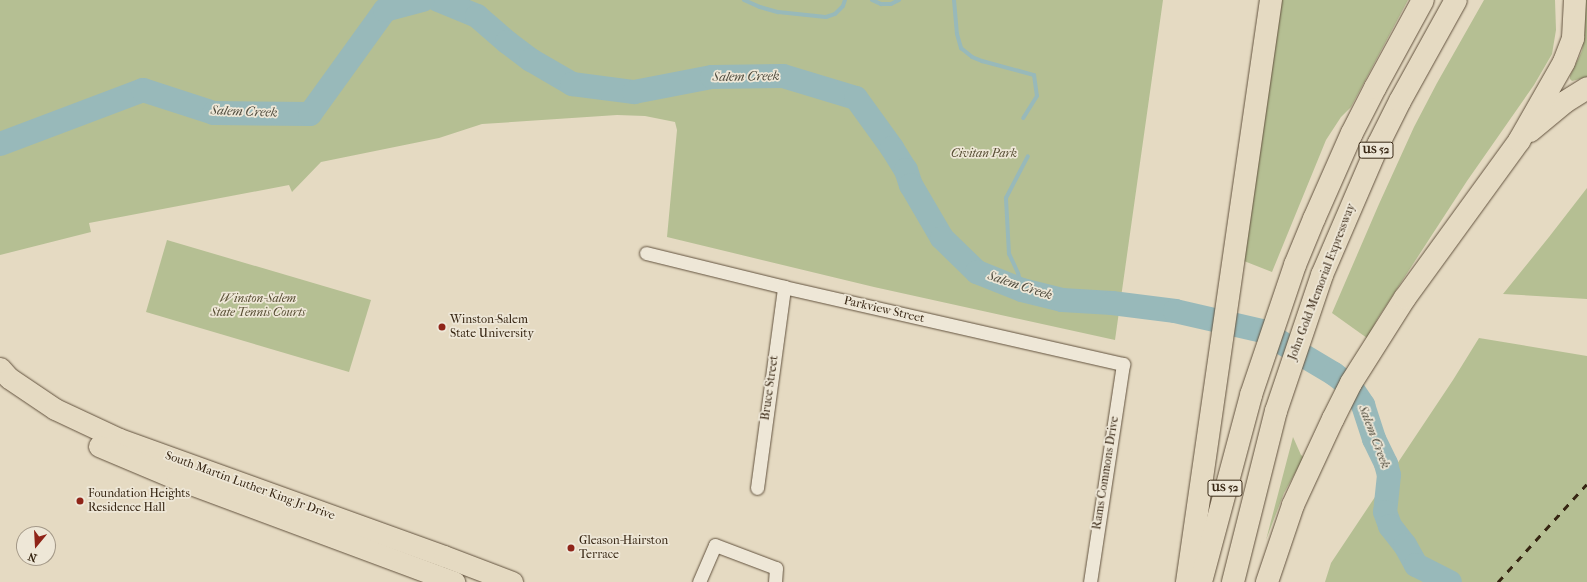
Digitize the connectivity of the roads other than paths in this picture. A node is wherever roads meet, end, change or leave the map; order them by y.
1 (1271, 0) edge
2 (1423, 0) edge
3 (1456, 0) edge
4 (1575, 0) edge
5 (1587, 88) edge
6 (1519, 141) junction
7 (646, 253) dead end
8 (784, 287) junction
9 (1124, 364) joint
10 (0, 368) edge
11 (0, 385) edge
12 (756, 488) dead end
13 (454, 582) edge
14 (512, 582) edge
15 (700, 582) edge
16 (775, 582) edge
17 (1090, 582) edge
18 (1187, 582) edge
19 (1201, 582) edge
20 (1233, 582) edge
21 (1267, 582) edge

1 - 18 highway
2 - 19 highway, US 52
3 - 20 highway, John Gold Memorial Expressway / US 52
4 - 6 highway
5 - 6 highway
6 - 21 highway
7 - 8 street, Parkview Street
8 - 9 street, Parkview Street
8 - 12 street, Bruce Street
9 - 17 street, Rams Commons Drive
10 - 14 main road, South Martin Luther King Jr Drive
11 - 13 main road, South Martin Luther King Jr Drive
15 - 16 street

